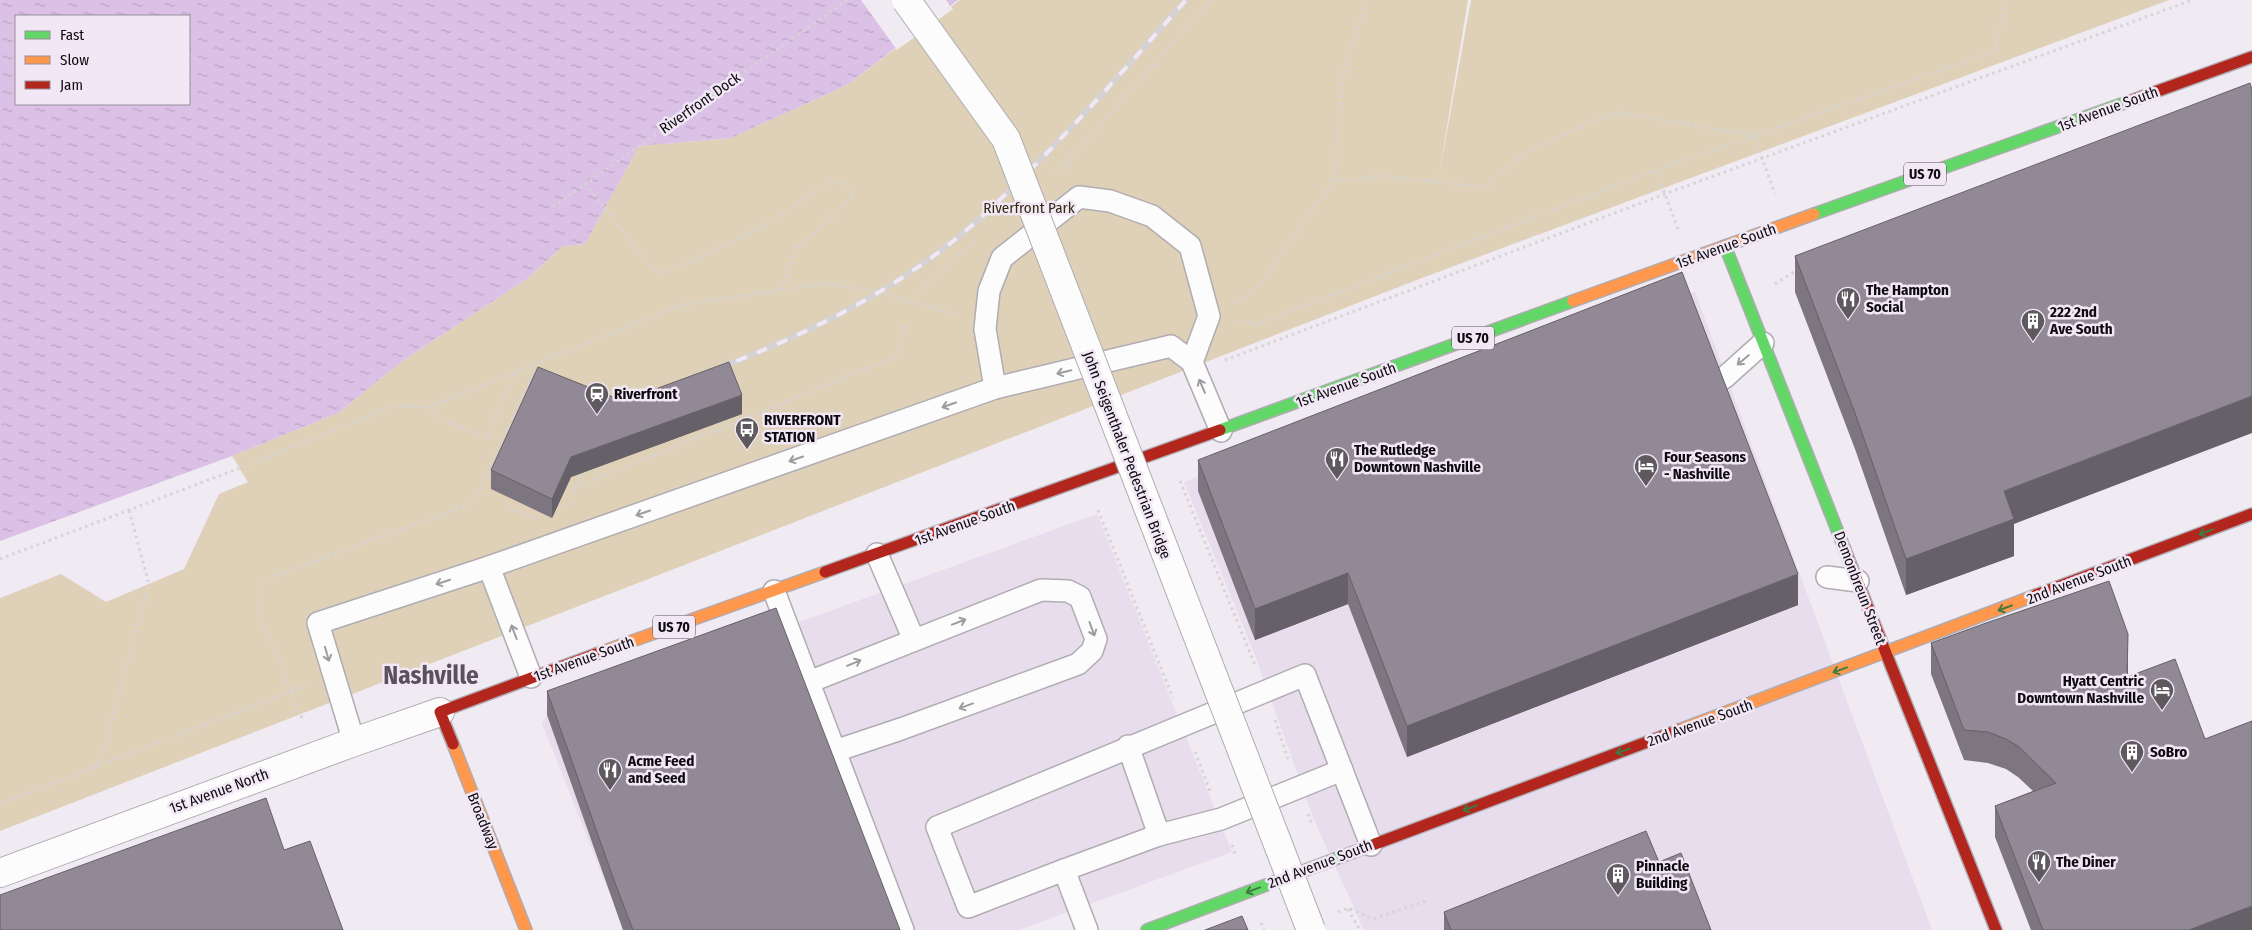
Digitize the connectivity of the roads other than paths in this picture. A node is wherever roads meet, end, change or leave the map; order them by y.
1 (906, 0) edge
2 (2252, 57) edge
3 (1725, 246) junction
4 (1764, 343) junction
5 (1194, 366) junction
6 (1724, 378) edge
7 (995, 388) junction
8 (1221, 431) junction
9 (2252, 514) edge
10 (877, 554) junction
11 (489, 567) junction
12 (1827, 577) dead end
13 (1858, 581) junction
14 (774, 591) junction
15 (914, 640) junction
16 (1886, 653) junction
17 (532, 677) junction
18 (809, 682) junction
19 (440, 712) junction
20 (354, 742) junction
21 (1128, 746) junction
22 (835, 751) junction
23 (1342, 770) junction
24 (1159, 835) junction
25 (1371, 845) junction
26 (1064, 870) junction
27 (0, 873) edge
28 (1309, 927) edge
29 (526, 930) edge
30 (903, 930) edge
31 (1088, 930) edge
32 (1147, 930) edge
33 (1996, 930) edge

1 - 28 street, John Seigenthaler Pedestrian Bridge, bridge
2 - 3 main road, 1st Avenue South / US 70
3 - 4 main road, Demonbreun Street
3 - 8 main road, 1st Avenue South / US 70
4 -> 6 lane
4 - 13 main road, Demonbreun Street
5 -> 7 lane
5 - 7 lane
8 -> 5 lane
7 -> 11 lane
8 - 10 main road, 1st Avenue South / US 70
9 -> 16 main road, 2nd Avenue South
10 - 14 main road, 1st Avenue South / US 70
10 - 15 lane
17 -> 11 lane
11 -> 20 lane
12 - 13 lane
13 - 16 main road, Demonbreun Street
14 - 17 main road, 1st Avenue South / US 70
14 - 18 lane
18 -> 15 lane
15 -> 22 lane
16 -> 25 main road, 2nd Avenue South
16 - 33 main road, Demonbreun Street
17 - 19 main road, 1st Avenue South / US 70
18 - 22 lane
19 - 20 street, 1st Avenue North
19 - 29 main road, Broadway
20 - 27 street, 1st Avenue North
21 - 23 lane
21 - 24 lane
21 - 26 lane
22 - 30 lane
23 - 24 lane
23 - 25 lane
24 - 26 lane
25 -> 32 main road, 2nd Avenue South
26 - 31 lane

